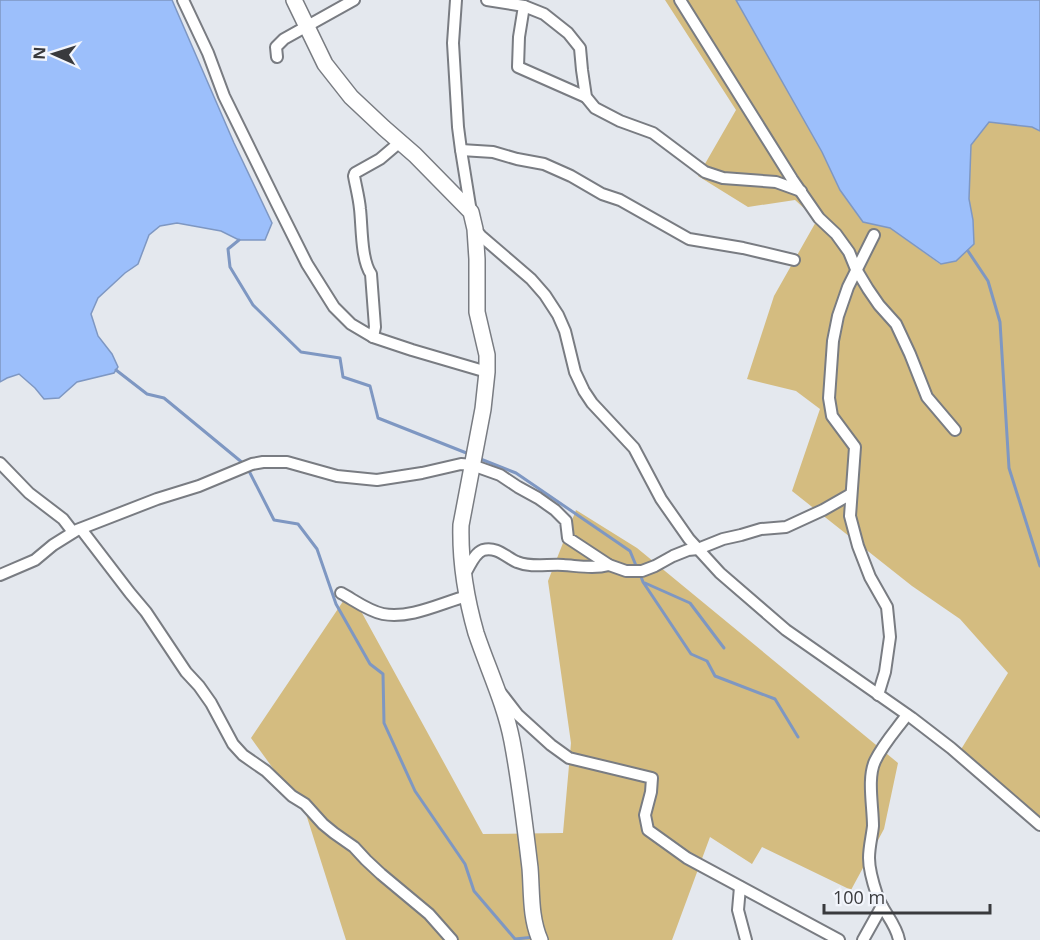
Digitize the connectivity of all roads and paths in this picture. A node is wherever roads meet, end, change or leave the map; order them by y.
1 (183, 0) edge
2 (294, 0) edge
3 (354, 0) edge
4 (456, 0) edge
5 (486, 0) edge
6 (680, 0) edge
7 (524, 6) junction
8 (306, 27) junction
9 (277, 57) dead end
10 (586, 97) junction
11 (400, 142) junction
12 (461, 150) junction
13 (801, 191) junction
14 (471, 212) junction
15 (475, 229) junction
16 (873, 236) dead end
17 (794, 261) dead end
18 (856, 269) junction
19 (373, 337) junction
20 (487, 372) junction
21 (955, 430) dead end
22 (0, 463) edge
23 (472, 465) junction
24 (851, 494) junction
25 (77, 530) junction
26 (698, 549) junction
27 (609, 566) junction
28 (0, 575) edge
29 (464, 575) junction
30 (341, 593) dead end
31 (467, 596) junction
32 (497, 688) junction
33 (878, 695) junction
34 (907, 715) junction
35 (1040, 825) edge
36 (740, 887) junction
37 (882, 906) junction
38 (452, 940) edge
39 (540, 940) edge
40 (746, 940) edge
41 (839, 940) edge
42 (863, 940) edge
43 (899, 940) edge

1 - 19 street
2 - 8 street
3 - 8 street
4 - 12 street
5 - 7 street
6 - 13 street
7 - 10 street
7 - 10 street
8 - 9 street
8 - 11 street
10 - 13 street
11 - 14 street
11 - 19 street
12 - 14 street
12 - 17 street
13 - 18 street
14 - 15 street
15 - 20 street
15 - 26 street
16 - 18 street
18 - 21 street
18 - 24 street
19 - 20 street
20 - 23 street
22 - 25 street
23 - 25 street
23 - 27 street
23 - 29 street
24 - 26 street
24 - 33 street
25 - 28 street
25 - 38 street
26 - 27 street
26 - 33 street
27 - 29 street
29 - 31 street
30 - 31 street
31 - 32 street
32 - 36 street
32 - 39 street
33 - 34 street
34 - 35 street
34 - 37 street
36 - 40 street
36 - 41 street
37 - 42 street
37 - 43 street

